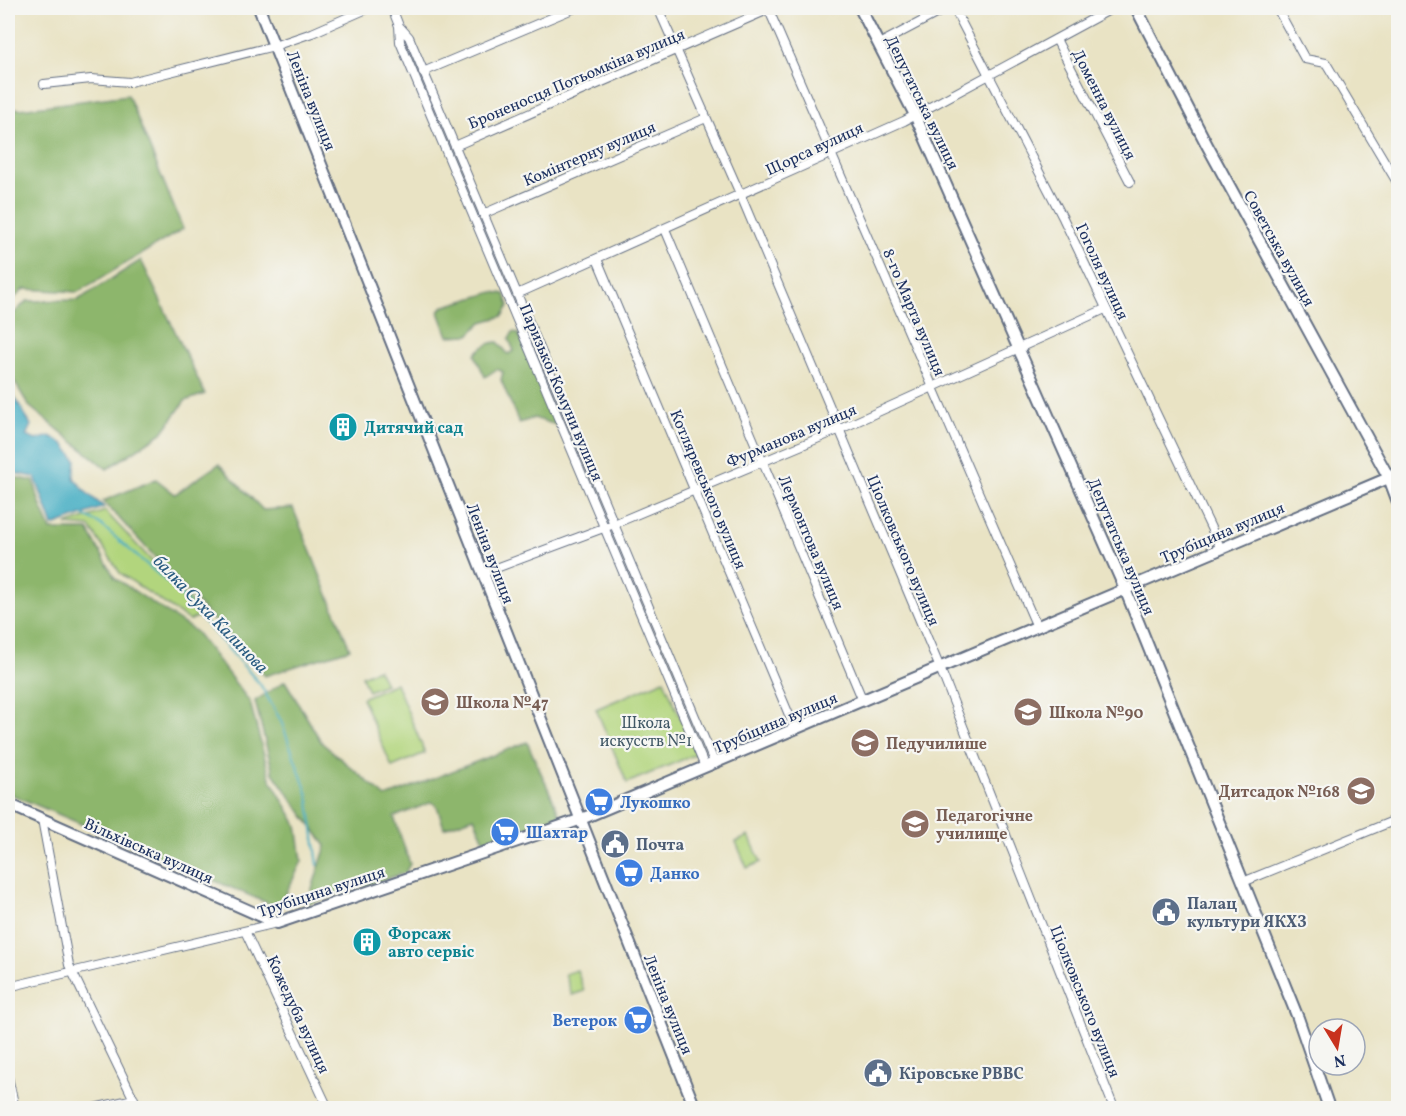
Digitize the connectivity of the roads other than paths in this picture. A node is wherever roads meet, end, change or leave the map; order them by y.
1 (259, 8) edge
2 (369, 8) edge
3 (392, 8) edge
4 (575, 8) edge
5 (658, 8) edge
6 (770, 8) edge
7 (860, 8) edge
8 (947, 8) edge
9 (954, 8) edge
10 (1113, 8) edge
11 (1136, 8) edge
12 (1277, 8) edge
13 (399, 26) junction
14 (1056, 39) junction
15 (879, 44) junction
16 (274, 46) junction
17 (676, 50) junction
18 (423, 72) junction
19 (988, 74) junction
20 (44, 84) dead end
21 (915, 115) junction
22 (706, 118) junction
23 (454, 146) junction
24 (833, 155) junction
25 (1130, 182) dead end
26 (1398, 184) edge
27 (741, 196) junction
28 (483, 214) junction
29 (665, 229) junction
30 (597, 259) junction
31 (517, 294) junction
32 (1105, 309) junction
33 (1020, 350) junction
34 (934, 389) junction
35 (838, 430) junction
36 (763, 461) junction
37 (1394, 476) edge
38 (696, 490) junction
39 (1398, 502) edge
40 (614, 524) junction
41 (604, 527) junction
42 (1221, 549) junction
43 (483, 573) junction
44 (1125, 590) junction
45 (1037, 627) junction
46 (940, 668) junction
47 (863, 701) junction
48 (795, 729) junction
49 (710, 766) junction
50 (8, 804) edge
51 (42, 819) junction
52 (1398, 819) edge
53 (579, 820) junction
54 (1243, 882) junction
55 (278, 923) junction
56 (245, 931) junction
57 (73, 973) junction
58 (8, 987) edge
59 (8, 1077) edge
60 (134, 1099) junction
61 (15, 1108) edge
62 (94, 1108) edge
63 (138, 1108) edge
64 (328, 1108) edge
65 (695, 1108) edge
66 (1114, 1108) edge
67 (1329, 1108) edge

1 - 16 street, Леніна вулиця
2 - 16 street
3 - 13 street, Паризької Комуни вулиця
4 - 18 street
5 - 17 street, Ціолковського вулиця
6 - 17 street, Броненосця Потьомкіна вулиця
6 - 24 street, 8-го Марта вулиця
7 - 15 street, Депутатська вулиця
8 - 15 street
9 - 19 street, Гоголя вулиця
10 - 14 street, Щорса вулиця
11 - 37 street, Советська вулиця
12 - 26 street
13 - 18 street, Паризької Комуни вулиця
13 - 41 street, Паризької Комуни вулиця
14 - 19 street, Щорса вулиця
14 - 25 street, Доменна вулиця
15 - 21 street, Депутатська вулиця
16 - 20 street
16 - 43 street, Леніна вулиця
17 - 22 street, Ціолковського вулиця
17 - 23 street, Броненосця Потьомкіна вулиця
18 - 23 street, Паризької Комуни вулиця
19 - 21 street, Щорса вулиця
19 - 32 street, Гоголя вулиця
21 - 24 street, Щорса вулиця
21 - 33 street, Депутатська вулиця
22 - 27 street, Ціолковського вулиця
22 - 28 street, Комінтерну вулиця
23 - 28 street, Паризької Комуни вулиця
24 - 27 street, Щорса вулиця
24 - 34 street, 8-го Марта вулиця
27 - 29 street, Щорса вулиця
27 - 35 street, Ціолковського вулиця
28 - 31 street, Паризької Комуни вулиця
29 - 30 street, Щорса вулиця
29 - 36 street, Лермонтова вулиця
30 - 31 street, Щорса вулиця
30 - 38 street, Котляревського вулиця
31 - 40 street, Паризької Комуни вулиця
32 - 33 street, Фурманова вулиця
32 - 42 street, Гоголя вулиця
33 - 34 street, Фурманова вулиця
33 - 44 street, Депутатська вулиця
34 - 35 street, Фурманова вулиця
34 - 45 street, 8-го Марта вулиця
35 - 36 street, Фурманова вулиця
35 - 46 street, Ціолковського вулиця
36 - 38 street, Фурманова вулиця
36 - 47 street, Лермонтова вулиця
37 - 39 street, Советська вулиця
37 - 42 street, Трубіцина вулиця
38 - 40 street, Фурманова вулиця
38 - 48 street, Котляревського вулиця
40 - 41 street, Фурманова вулиця
40 - 49 street, Паризької Комуни вулиця
41 - 43 street, Фурманова вулиця
41 - 49 street, Паризької Комуни вулиця
42 - 44 street, Трубіцина вулиця
43 - 53 street, Леніна вулиця
44 - 45 street, Трубіцина вулиця
44 - 54 street, Депутатська вулиця
45 - 46 street, Трубіцина вулиця
46 - 47 street, Трубіцина вулиця
46 - 66 street, Ціолковського вулиця
47 - 48 street, Трубіцина вулиця
48 - 49 street, Трубіцина вулиця
49 - 53 street, Трубіцина вулиця
50 - 51 street, Вільхівська вулиця
51 - 55 street, Вільхівська вулиця
51 - 57 street
52 - 54 street
53 - 55 street, Трубіцина вулиця
53 - 65 street, Леніна вулиця
54 - 67 street, Депутатська вулиця
55 - 56 street, Трубіцина вулиця
56 - 57 street, Трубіцина вулиця
56 - 64 street, Кожедуба вулиця
57 - 58 street, Трубіцина вулиця
57 - 60 street
59 - 61 street
60 - 62 street
60 - 63 street

